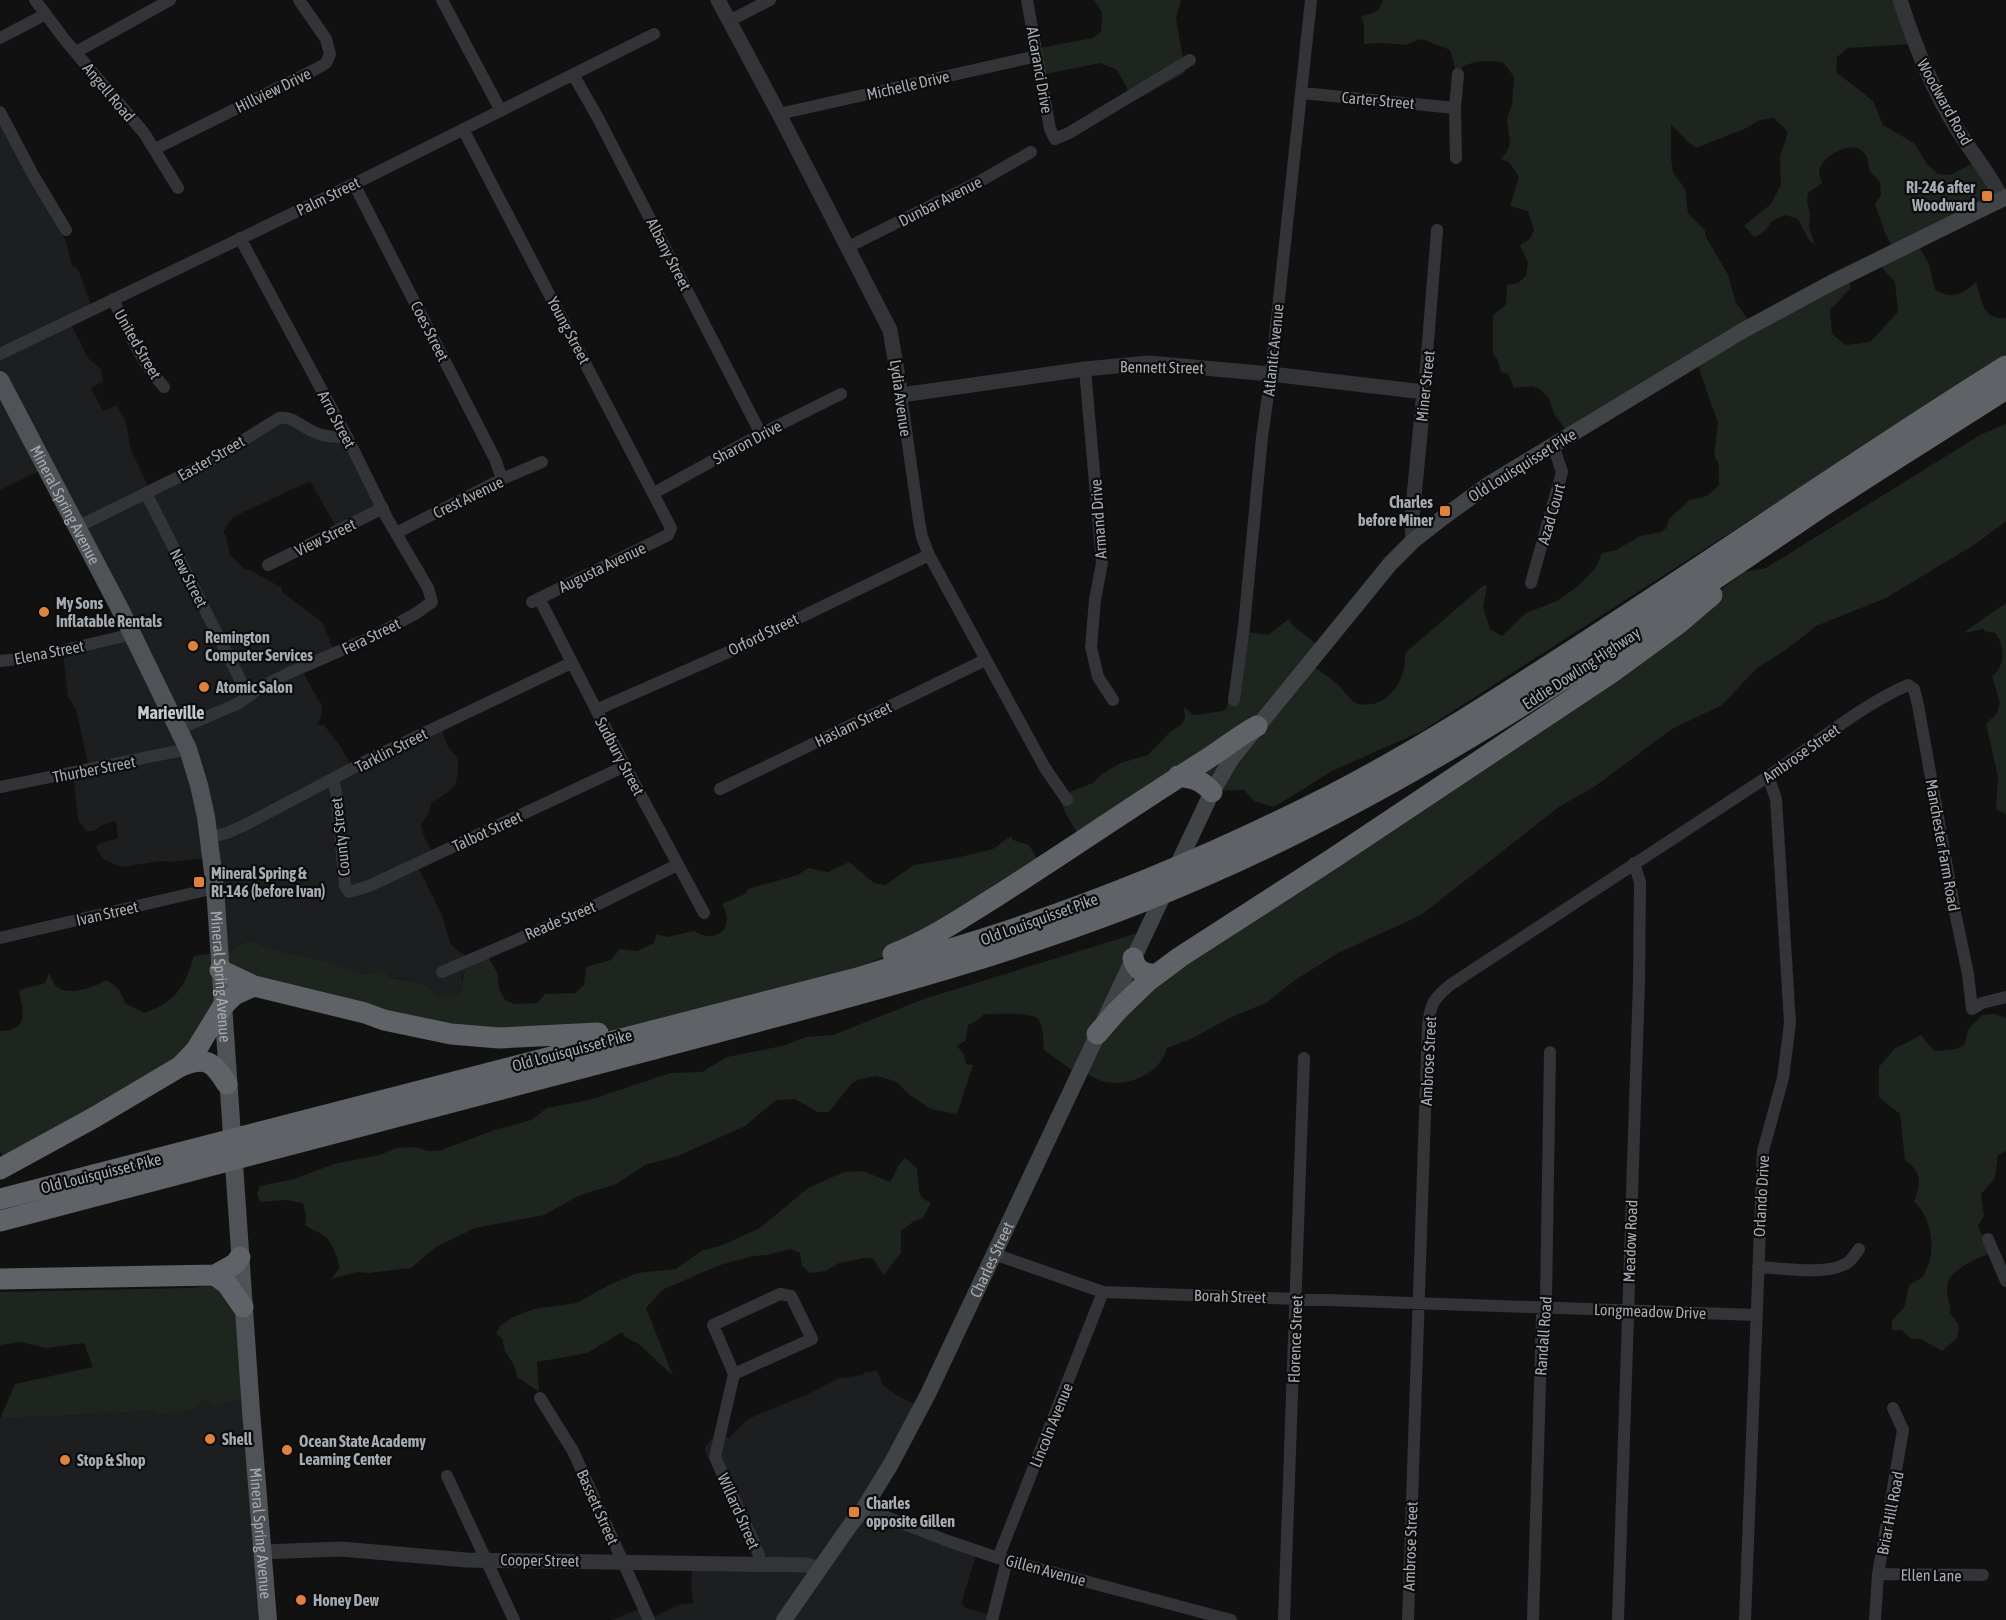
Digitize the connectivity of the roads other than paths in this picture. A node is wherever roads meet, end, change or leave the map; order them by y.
1 (34, 0) edge
2 (170, 0) edge
3 (299, 0) edge
4 (718, 0) edge
5 (770, 0) edge
6 (1027, 0) edge
7 (1311, 0) edge
8 (1899, 0) edge
9 (448, 2) edge
10 (46, 14) junction
11 (729, 21) junction
12 (654, 34) dead end
13 (0, 38) edge
14 (76, 52) junction
15 (1036, 56) junction
16 (1190, 60) dead end
17 (1458, 74) dead end
18 (574, 76) junction
19 (1302, 93) junction
20 (1455, 108) junction
21 (501, 111) junction
22 (0, 112) edge
23 (779, 114) junction
24 (463, 129) junction
25 (155, 149) junction
26 (1031, 152) dead end
27 (1456, 158) dead end
28 (354, 184) junction
29 (178, 188) dead end
30 (2004, 198) edge
31 (66, 230) dead end
32 (1437, 230) dead end
33 (240, 238) junction
34 (848, 248) junction
35 (113, 299) junction
36 (0, 354) edge
37 (2006, 366) edge
38 (1085, 369) junction
39 (1271, 374) junction
40 (0, 380) edge
41 (164, 387) dead end
42 (2006, 389) edge
43 (1424, 392) junction
44 (841, 394) dead end
45 (901, 395) junction
46 (761, 434) junction
47 (347, 437) junction
48 (1553, 445) junction
49 (542, 462) dead end
50 (502, 479) junction
51 (654, 493) junction
52 (146, 494) junction
53 (1835, 499) junction
54 (383, 508) junction
55 (77, 527) junction
56 (671, 532) joint
57 (396, 533) junction
58 (1413, 542) junction
59 (929, 555) junction
60 (268, 565) dead end
61 (1531, 583) dead end
62 (535, 600) joint
63 (432, 602) joint
64 (133, 634) junction
65 (1, 657) edge
66 (985, 660) junction
67 (571, 663) junction
68 (1908, 685) joint
69 (248, 695) junction
70 (1113, 700) dead end
71 (1234, 700) dead end
72 (596, 710) junction
73 (1257, 726) junction
74 (179, 729) junction
75 (188, 749) junction
76 (625, 766) junction
77 (1178, 776) junction
78 (1768, 776) junction
79 (333, 780) junction
80 (0, 788) edge
81 (720, 789) dead end
82 (1212, 792) junction
83 (1068, 800) dead end
84 (210, 837) junction
85 (1634, 863) junction
86 (677, 865) junction
87 (1169, 881) joint
88 (1138, 883) joint
89 (215, 888) junction
90 (349, 892) joint
91 (1133, 906) joint
92 (704, 913) dead end
93 (0, 938) edge
94 (1132, 958) junction
95 (220, 970) junction
96 (442, 972) dead end
97 (1157, 974) junction
98 (254, 986) junction
99 (2006, 997) edge
100 (223, 1006) junction
101 (737, 1008) junction
102 (697, 1018) junction
103 (1097, 1034) junction
104 (1550, 1052) dead end
105 (1304, 1058) dead end
106 (181, 1066) junction
107 (227, 1083) junction
108 (273, 1139) junction
109 (0, 1169) edge
110 (0, 1199) edge
111 (0, 1221) edge
112 (1988, 1239) dead end
113 (1859, 1249) dead end
114 (994, 1254) junction
115 (240, 1257) junction
116 (1758, 1267) junction
117 (215, 1275) junction
118 (0, 1279) edge
119 (2006, 1281) edge
120 (1103, 1292) junction
121 (1296, 1299) junction
122 (1419, 1304) junction
123 (243, 1307) junction
124 (1544, 1308) junction
125 (1628, 1310) junction
126 (1756, 1315) junction
127 (734, 1374) junction
128 (540, 1398) dead end
129 (1893, 1408) dead end
130 (447, 1476) dead end
131 (864, 1508) junction
132 (261, 1552) junction
133 (486, 1559) junction
134 (1003, 1559) junction
135 (622, 1562) junction
136 (760, 1565) junction
137 (819, 1569) junction
138 (1878, 1574) junction
139 (1983, 1575) dead end
140 (268, 1620) edge
141 (514, 1620) edge
142 (649, 1620) edge
143 (784, 1620) edge
144 (992, 1620) edge
145 (1231, 1620) edge
146 (1284, 1620) edge
147 (1408, 1620) edge
148 (1533, 1620) edge
149 (1618, 1620) edge
150 (1745, 1620) edge
151 (1875, 1620) edge

1 - 10 street, Angell Road
2 - 14 street
3 - 25 street, Hillview Drive
4 - 11 street, Lydia Avenue
5 - 11 street
6 - 15 street, Alcaranci Drive
7 - 19 street, Atlantic Avenue
8 - 30 street, Woodward Road
9 - 21 street
10 - 13 street
10 - 14 street, Angell Road
11 - 23 street, Lydia Avenue
12 - 18 street, Palm Street
14 - 25 street, Angell Road
15 - 16 street, Alcaranci Drive
15 - 23 street, Michelle Drive
17 - 20 street
18 - 21 street, Palm Street
18 - 46 street, Albany Street
19 - 20 street, Carter Street
19 - 39 street, Atlantic Avenue
20 - 27 street
21 - 24 street, Palm Street
22 - 31 street
23 - 34 street, Lydia Avenue
24 - 28 street, Palm Street
24 - 51 street, Young Street
25 - 29 street, Angell Road
26 - 34 street, Dunbar Avenue
28 - 33 street, Palm Street
28 - 50 street, Coes Street
30 - 48 main road, Old Louisquisset Pike
32 - 43 street, Miner Street
33 - 35 street, Palm Street
33 - 47 street, Arro Street
34 - 45 street, Lydia Avenue
35 - 36 street, Palm Street
35 - 41 street, United Street
37 - 88 highway, Eddie Dowling Highway
38 - 39 street, Bennett Street
38 - 45 street, Bennett Street
38 - 70 street, Armand Drive
39 - 43 street, Bennett Street
39 - 71 street, Atlantic Avenue
40 - 55 main road, Mineral Spring Avenue
42 - 53 highway, Eddie Dowling Highway
43 - 58 street, Miner Street
44 - 46 street, Sharon Drive
45 - 59 street, Lydia Avenue
46 - 51 street, Sharon Drive
47 - 52 street, Easter Street
47 - 54 street, Arro Street
48 - 58 main road, Old Louisquisset Pike
48 - 61 street, Azad Court
49 - 50 street, Crest Avenue
50 - 57 street, Crest Avenue
51 - 56 street, Young Street
52 - 55 street, Easter Street
52 - 69 street, New Street
53 - 91 highway, Eddie Dowling Highway
53 - 97 highway
54 - 57 street, Arro Street
54 - 60 street, View Street
55 - 64 main road, Mineral Spring Avenue
56 - 62 street, Augusta Avenue
57 - 63 street, Arro Street
58 - 73 main road, Old Louisquisset Pike
59 - 66 street, Lydia Avenue
59 - 72 street, Orford Street
62 - 67 street, Sudbury Street
63 - 69 street, Fera Street
64 - 65 street, Elena Street
64 - 74 main road, Mineral Spring Avenue
66 - 81 street, Haslam Street
66 - 83 street, Lydia Avenue
67 - 72 street, Sudbury Street
67 - 79 street, Tarklin Street
68 - 78 street, Ambrose Street
68 - 99 street, Manchester Farm Road
69 - 74 street, Fera Street
72 - 76 street, Sudbury Street
73 - 77 highway
73 - 82 main road, Old Louisquisset Pike
74 - 75 main road, Mineral Spring Avenue
75 - 80 street, Thurber Street
75 - 84 main road, Mineral Spring Avenue
76 - 86 street, Sudbury Street
76 - 90 street, Talbot Street
77 - 82 highway
77 - 101 highway
78 - 85 street, Ambrose Street
78 - 116 street, Orlando Drive
79 - 84 street, Tarklin Street
79 - 90 street, County Street
82 - 87 main road, Old Louisquisset Pike
84 - 89 main road, Mineral Spring Avenue
85 - 122 street, Ambrose Street
85 - 125 street, Meadow Road
86 - 92 street, Sudbury Street
86 - 96 street, Reade Street
87 - 94 main road, Charles Street
88 - 101 highway, Old Louisquisset Pike
89 - 93 street, Ivan Street
89 - 95 main road, Mineral Spring Avenue
91 - 108 highway, Old Louisquisset Pike
94 - 97 highway
94 - 103 main road, Charles Street
95 - 98 highway
95 - 100 main road, Mineral Spring Avenue
97 - 103 highway
98 - 100 highway
98 - 102 highway
100 - 106 highway
100 - 107 main road, Mineral Spring Avenue
101 - 102 highway, Old Louisquisset Pike
102 - 108 highway, Old Louisquisset Pike
103 - 114 main road, Charles Street
104 - 124 street, Randall Road
105 - 121 street, Florence Street
106 - 107 highway
106 - 109 highway
107 - 115 main road, Mineral Spring Avenue
108 - 110 highway, Old Louisquisset Pike
108 - 111 highway, Old Louisquisset Pike
112 - 119 street
113 - 116 street
114 - 120 street, Borah Street
114 - 131 main road, Charles Street
115 - 117 highway
115 - 123 main road, Mineral Spring Avenue
116 - 126 street, Orlando Drive
117 - 118 highway
117 - 123 highway
120 - 121 street, Borah Street
120 - 134 street, Lincoln Avenue
121 - 122 street, Borah Street
121 - 146 street, Florence Street
122 - 124 street, Borah Street
122 - 147 street, Ambrose Street
123 - 132 main road, Mineral Spring Avenue
124 - 125 street, Longmeadow Drive
124 - 148 street, Randall Road
125 - 126 street, Longmeadow Drive
125 - 149 street, Meadow Road
126 - 150 street, Orlando Drive
127 - 127 street
127 - 136 street, Willard Street
128 - 135 street, Bassett Street
129 - 138 street, Briar Hill Road
130 - 133 street
131 - 134 street, Gillen Avenue
131 - 137 main road, Charles Street
132 - 133 street, Cooper Street
132 - 140 main road, Mineral Spring Avenue
133 - 135 street, Cooper Street
133 - 141 street
134 - 144 street, Lincoln Avenue
134 - 145 street, Gillen Avenue
135 - 136 street, Cooper Street
135 - 142 street, Bassett Street
136 - 137 street, Cooper Street
137 - 143 main road, Charles Street
138 - 139 street, Ellen Lane
138 - 151 street, Briar Hill Road

